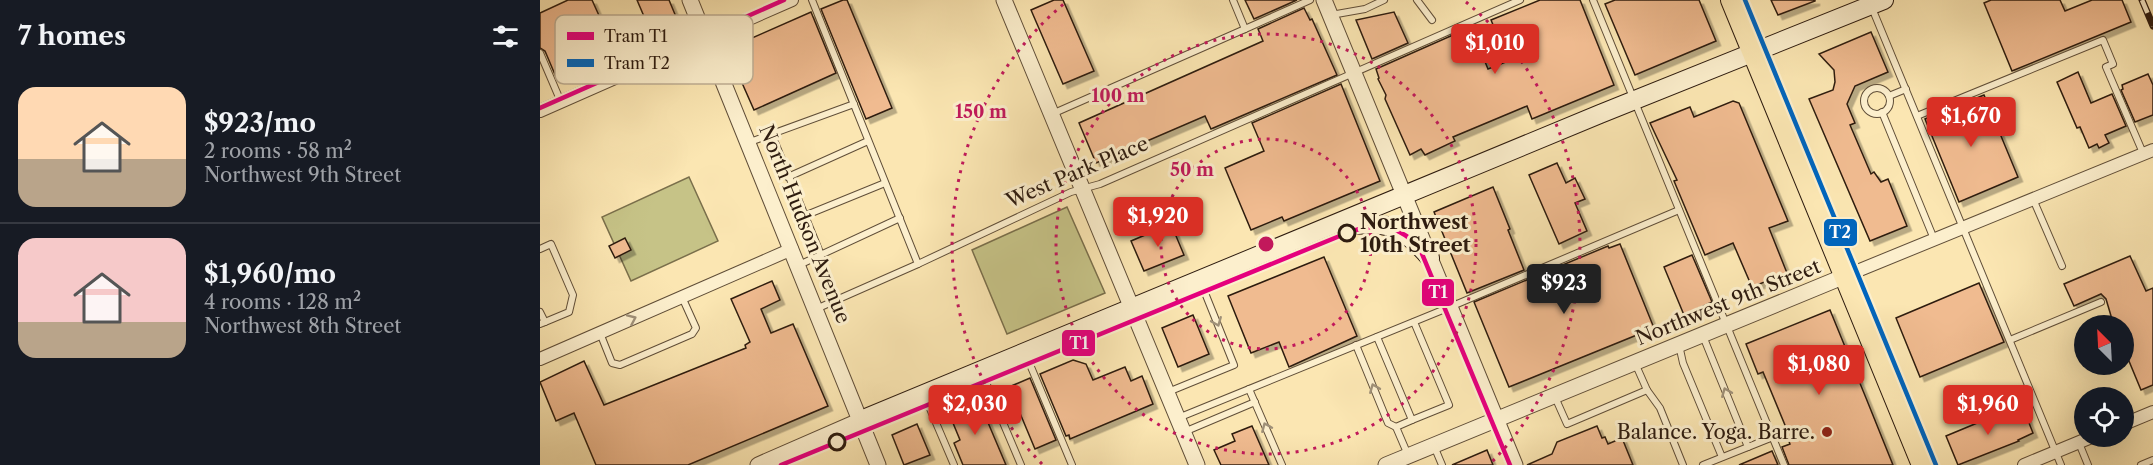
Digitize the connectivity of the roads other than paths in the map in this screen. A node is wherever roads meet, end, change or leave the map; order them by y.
1 (690, 0) edge
2 (792, 0) edge
3 (812, 0) edge
4 (1004, 0) edge
5 (1233, 0) edge
6 (1311, 0) edge
7 (1324, 0) edge
8 (1384, 0) edge
9 (1417, 0) edge
10 (1520, 0) edge
11 (1593, 0) edge
12 (1731, 0) edge
13 (1875, 2) edge
14 (696, 15) edge
15 (1330, 15) junction
16 (753, 17) edge
17 (1432, 20) dead end
18 (1245, 29) junction
19 (540, 53) edge
20 (1753, 53) junction
21 (1354, 73) junction
22 (602, 84) edge
23 (724, 84) edge
24 (1906, 89) junction
25 (1889, 96) junction
26 (1634, 101) junction
27 (561, 102) junction
28 (854, 104) junction
29 (540, 111) edge
30 (1882, 112) junction
31 (1052, 114) junction
32 (1917, 116) junction
33 (772, 135) junction
34 (868, 141) junction
35 (749, 142) junction
36 (2148, 151) edge
37 (788, 177) junction
38 (885, 183) junction
39 (1082, 188) junction
40 (1405, 196) junction
41 (2033, 199) junction
42 (1679, 210) junction
43 (804, 216) junction
44 (900, 218) junction
45 (1333, 225) junction
46 (1963, 228) junction
47 (1934, 240) junction
48 (540, 249) edge
49 (792, 249) junction
50 (820, 255) junction
51 (1430, 258) junction
52 (918, 264) junction
53 (798, 265) junction
54 (2062, 266) dead end
55 (1845, 276) junction
56 (1200, 280) junction
57 (682, 297) junction
58 (2101, 302) dead end
59 (1450, 307) junction
60 (1132, 308) junction
61 (816, 309) junction
62 (540, 312) edge
63 (1414, 322) junction
64 (542, 323) edge
65 (1726, 325) junction
66 (600, 333) junction
67 (1702, 334) junction
68 (1377, 337) junction
69 (2010, 340) junction
70 (1356, 345) junction
71 (1678, 345) junction
72 (1025, 352) junction
73 (540, 359) edge
74 (1635, 363) junction
75 (981, 370) junction
76 (1249, 389) junction
77 (1647, 390) junction
78 (1167, 392) junction
79 (924, 394) junction
80 (1555, 396) junction
81 (1255, 402) junction
82 (2153, 412) edge
83 (861, 420) junction
84 (1412, 420) junction
85 (1497, 420) junction
86 (2134, 420) edge
87 (1181, 425) junction
88 (1395, 427) junction
89 (1773, 437) junction
90 (1434, 445) junction
91 (2074, 445) edge
92 (1748, 447) junction
93 (2081, 447) edge
94 (2056, 452) junction
95 (1722, 457) junction
96 (1406, 460) edge
97 (2153, 460) edge
98 (1070, 464) edge
99 (758, 465) edge
100 (878, 465) edge
101 (954, 465) edge
102 (1021, 465) edge
103 (1197, 465) edge
104 (1282, 465) edge
105 (1386, 465) edge
106 (1442, 465) edge
107 (1515, 465) edge
108 (1683, 465) edge
109 (1703, 465) edge
110 (1784, 465) edge
111 (1922, 465) edge
112 (2025, 465) edge
113 (2061, 465) edge
114 (2088, 465) edge
115 (2141, 465) edge

1 - 14 street, North Hudson Avenue
2 - 16 street
3 - 28 lane
4 - 31 street
5 - 18 lane
6 - 18 lane
7 - 15 street
8 - 15 lane
9 - 17 lane
10 - 21 lane, West Park Place
11 - 26 lane
12 - 20 main road
13 - 20 main road
13 - 24 lane
15 - 21 street
18 - 31 lane
19 - 27 lane
20 - 26 main road
20 - 55 main road
21 - 39 lane, West Park Place
21 - 40 street
22 - 27 street
23 - 35 street, North Hudson Avenue
24 - 25 lane
24 - 32 lane
25 - 30 lane
25 - 30 lane
26 - 40 main road
26 - 42 lane
27 - 29 street
28 - 33 lane
28 - 34 lane
30 - 47 lane
31 - 39 street
32 - 36 lane
32 - 46 lane
33 - 35 lane
33 - 37 lane
34 - 37 lane
34 - 38 lane
35 - 49 street, North Hudson Avenue
36 - 41 street, Northwest 9th Street
37 - 43 lane
38 - 43 lane
38 - 44 lane
39 - 52 lane, West Park Place
39 - 60 street
40 - 45 main road
40 - 51 street
41 - 46 street, Northwest 9th Street
41 - 54 lane
42 - 59 lane
42 - 65 lane
43 - 50 lane
44 - 50 lane
44 - 52 lane
45 - 51 main road
45 - 56 main road
46 - 47 street, Northwest 9th Street
46 - 69 lane
47 - 55 street, Northwest 9th Street
48 - 64 lane
49 - 53 street, North Hudson Avenue
49 - 57 street
50 - 53 lane
51 - 59 street
52 - 61 lane, West Park Place
53 - 61 street, North Hudson Avenue
55 - 65 street, Northwest 9th Street
55 - 111 main road
56 - 60 main road
56 -> 78 lane
66 -> 57 street
57 - 66 lane
58 - 69 lane
59 - 63 lane
59 - 85 street
60 - 72 main road
60 - 78 street
61 - 83 street, North Hudson Avenue
62 - 64 lane
63 - 68 lane
63 - 84 lane
65 - 67 street, Northwest 9th Street
65 - 89 lane
66 - 73 street
67 - 71 street, Northwest 9th Street
92 -> 67 lane
68 - 70 lane
68 - 84 lane
69 - 94 lane
70 - 76 lane
88 -> 70 lane
71 - 74 street, Northwest 9th Street
71 - 95 lane
72 - 75 main road
72 - 98 lane
74 - 77 lane
74 - 80 street, Northwest 9th Street
75 - 79 main road
75 - 102 lane
76 - 81 lane
76 - 87 lane
77 - 80 lane
77 - 108 lane
78 - 87 street
79 - 83 main road
79 - 101 lane
80 - 85 street, Northwest 9th Street
81 - 87 lane
104 -> 81 lane
82 - 86 street
83 - 99 street
83 - 100 street, North Hudson Avenue
84 - 88 lane
85 - 90 street, Northwest 9th Street
85 - 107 street
87 - 103 street
88 - 96 lane
89 - 92 lane
89 - 110 lane
90 - 96 street, Northwest 9th Street
90 - 106 lane
91 - 94 street
92 - 95 lane
93 - 114 lane
94 - 112 street
94 - 113 lane
95 - 109 lane
96 - 105 street, Northwest 9th Street
97 - 115 lane

